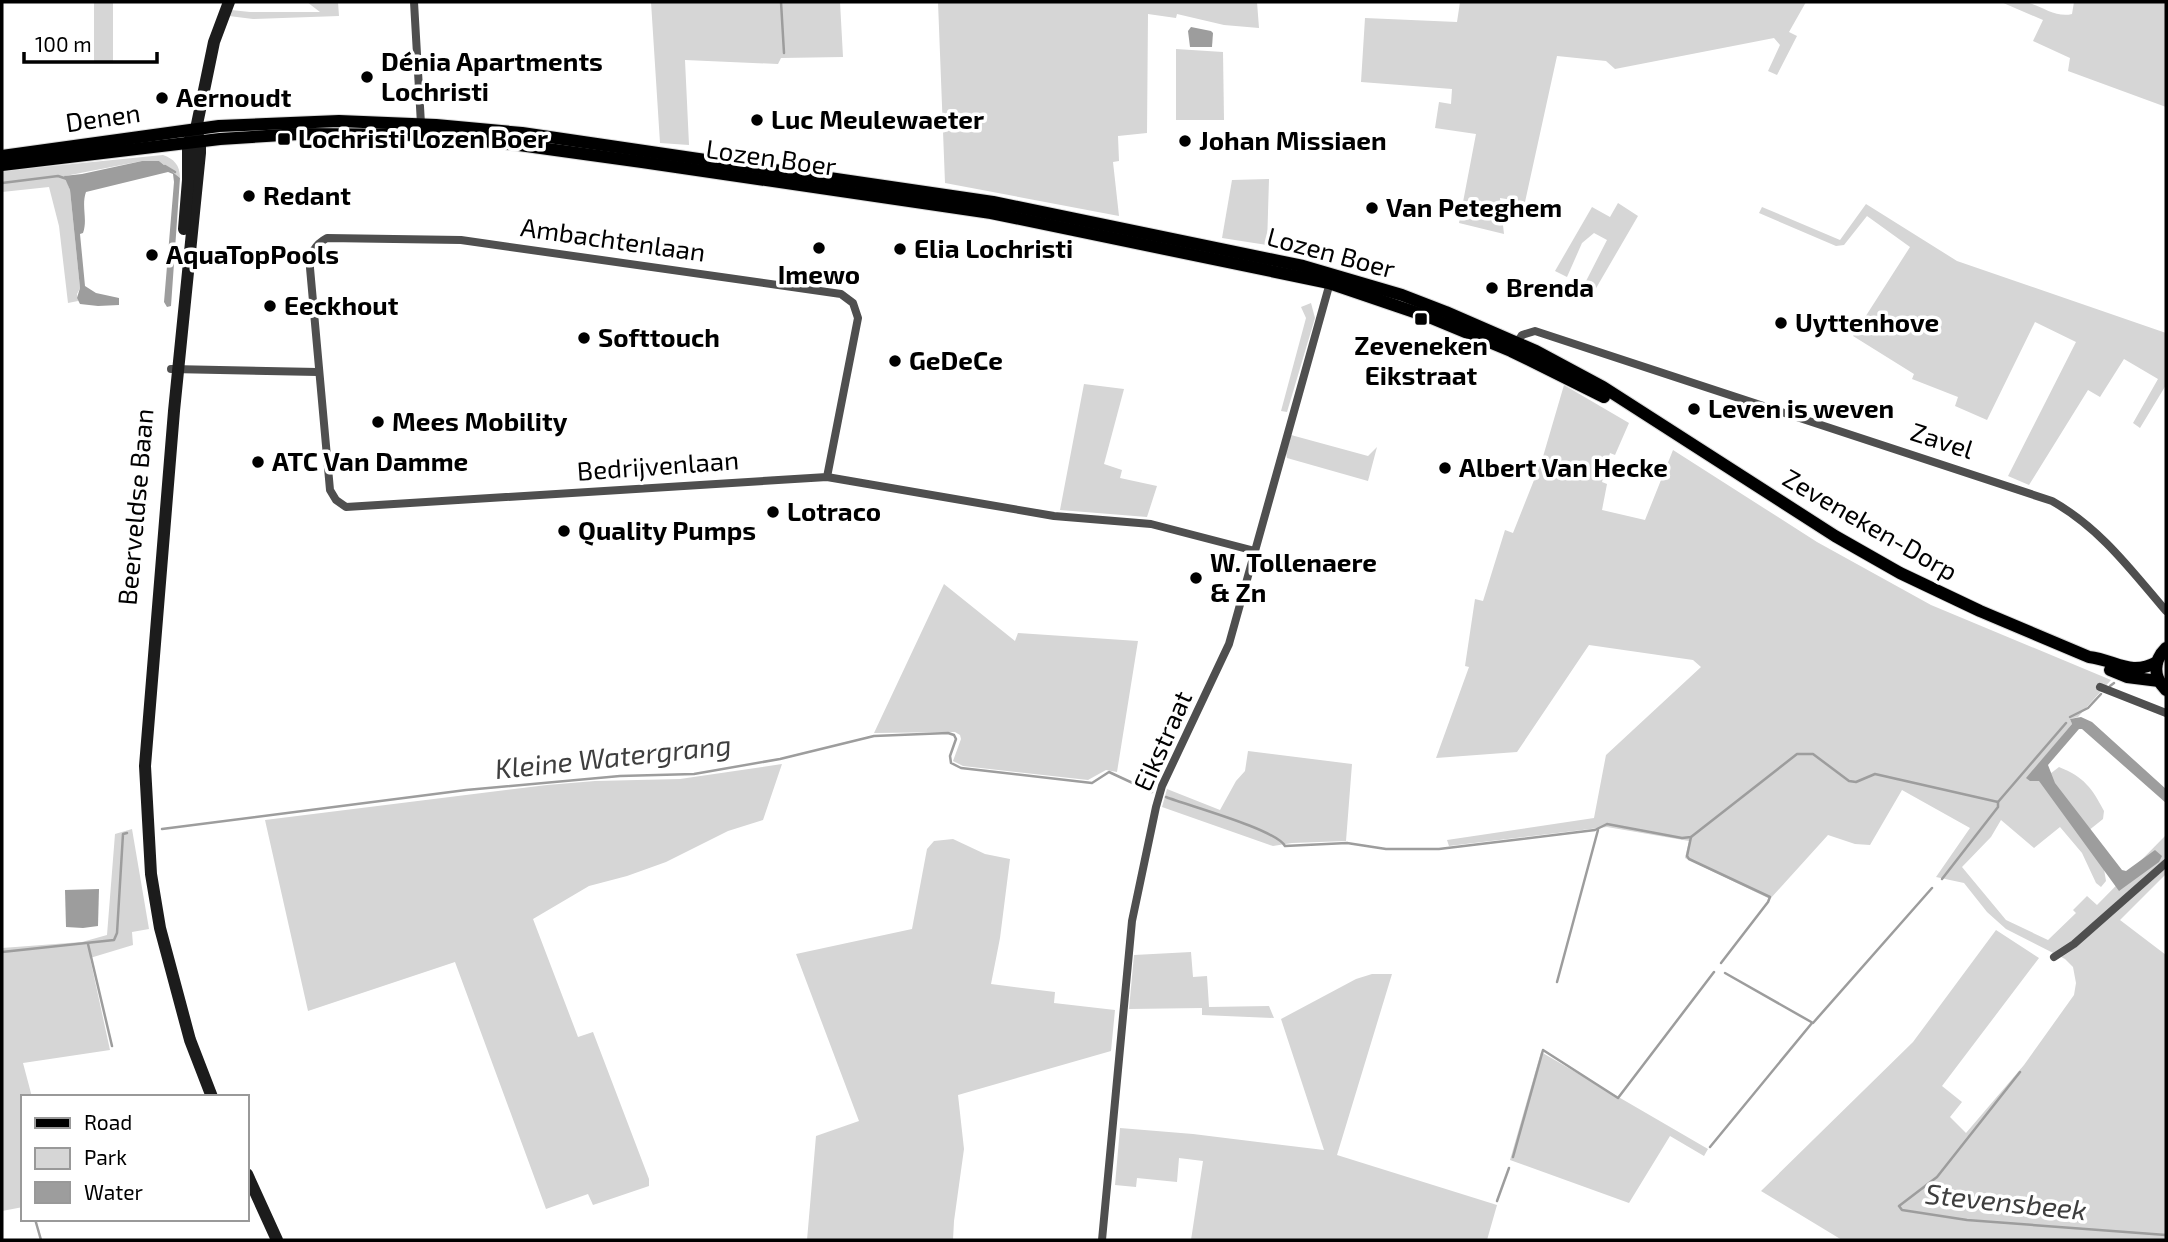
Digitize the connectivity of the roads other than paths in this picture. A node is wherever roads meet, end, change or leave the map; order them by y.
1 (229, 2) edge
2 (414, 2) edge
3 (421, 124) junction
4 (196, 129) junction
5 (194, 143) junction
6 (2, 156) edge
7 (2, 165) edge
8 (1331, 279) junction
9 (1546, 335) junction
10 (1514, 347) junction
11 (1533, 356) junction
12 (175, 370) junction
13 (318, 372) junction
14 (827, 477) junction
15 (1255, 551) junction
16 (2166, 611) edge
17 (2166, 648) edge
18 (2089, 657) junction
19 (2157, 662) junction
20 (2162, 686) edge
21 (2101, 687) dead end
22 (2166, 713) edge
23 (2166, 863) edge
24 (2054, 957) dead end
25 (211, 1095) edge
26 (248, 1176) edge
27 (277, 1240) edge
28 (1102, 1240) edge

1 - 4 main road
2 - 3 street
3 - 4 main road, Denen
3 - 8 main road, Lozen Boer
4 - 5 main road
4 - 6 main road, Denen
5 - 7 main road, Denen
5 - 8 main road, Lozen Boer
5 - 12 main road, Beerveldse Baan
8 - 10 main road, Zeveneken-Dorp
8 - 15 street, Eikstraat
9 - 10 street
9 - 11 street
9 - 16 street, Zavel
10 - 11 main road, Zeveneken-Dorp
11 - 18 main road, Zeveneken-Dorp
12 - 13 street
12 - 25 main road, Beerveldse Baan
13 - 14 street, Bedrijvenlaan
13 - 14 street, Ambachtenlaan
14 - 15 street, Bedrijvenlaan
15 - 28 street, Eikstraat
17 - 19 main road
18 - 19 main road, Zeveneken-Dorp
18 - 20 main road, Zeveneken-Dorp
19 - 20 main road, Zeveneken-Dorp
21 - 22 street
23 - 24 street
26 - 27 main road

